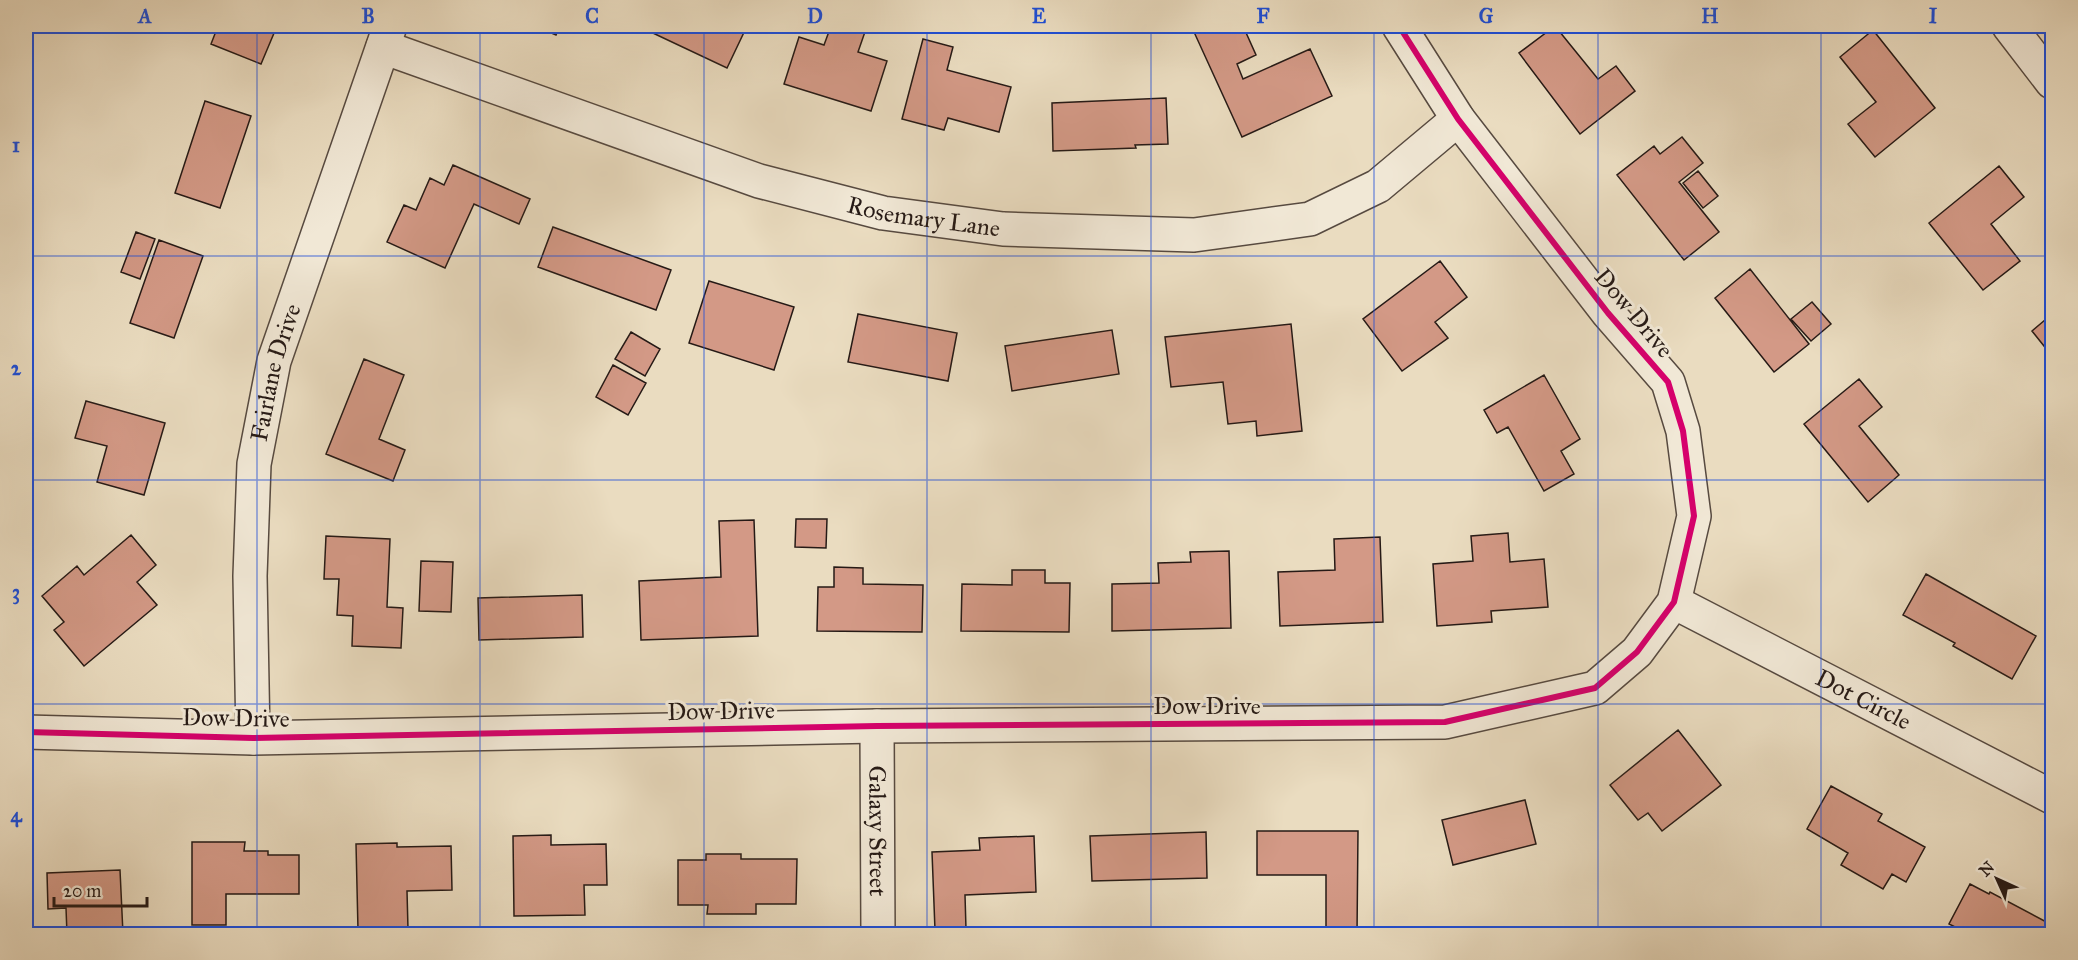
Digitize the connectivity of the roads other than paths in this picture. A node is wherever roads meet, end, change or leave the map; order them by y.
1 (1399, 26) edge
2 (2009, 26) edge
3 (386, 36) edge
4 (2052, 82) edge
5 (1458, 119) junction
6 (1674, 602) junction
7 (877, 726) junction
8 (26, 732) edge
9 (253, 738) junction
10 (2052, 797) edge
11 (878, 934) edge

1 - 5 street, Dow Drive
2 - 4 street
3 - 5 street, Rosemary Lane
3 - 9 street, Fairlane Drive
5 - 6 street, Dow Drive
6 - 7 street, Dow Drive
6 - 10 street, Dot Circle
7 - 9 street, Dow Drive
7 - 11 street, Galaxy Street
8 - 9 street, Dow Drive

